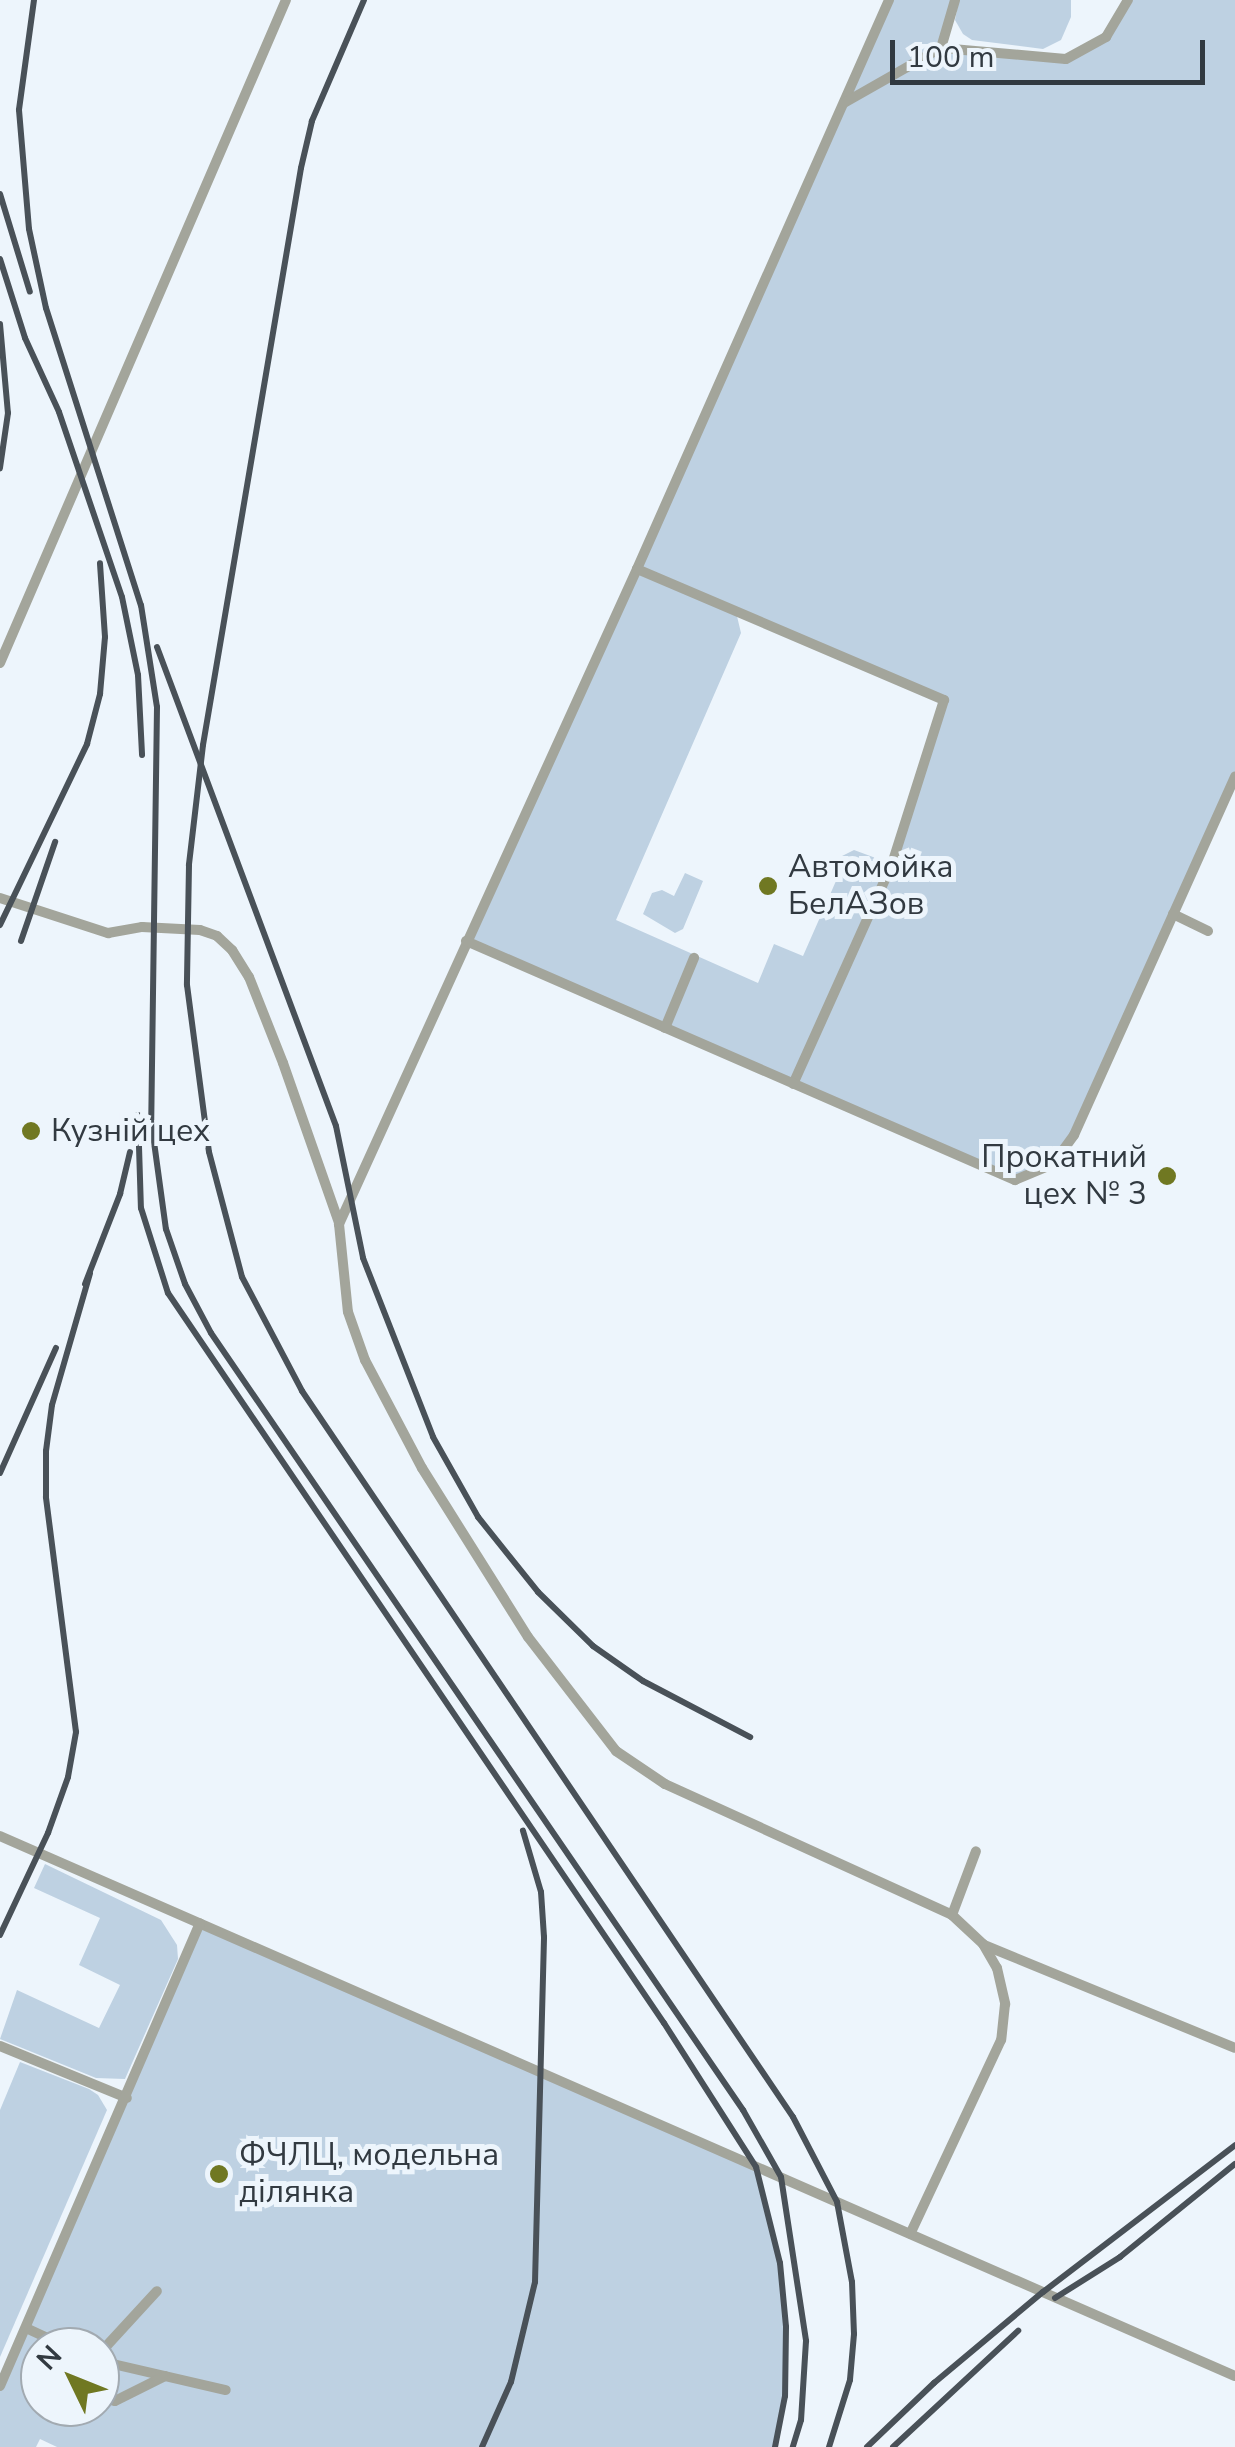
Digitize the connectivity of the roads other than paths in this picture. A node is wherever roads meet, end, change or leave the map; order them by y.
1 (286, 0) edge
2 (889, 0) edge
3 (955, 0) edge
4 (1128, 0) edge
5 (941, 48) junction
6 (843, 103) junction
7 (637, 570) junction
8 (0, 663) edge
9 (1235, 776) edge
10 (0, 898) edge
11 (1172, 914) junction
12 (1208, 931) dead end
13 (466, 941) junction
14 (694, 958) dead end
15 (665, 1028) junction
16 (793, 1084) junction
17 (340, 1224) junction
18 (0, 1836) edge
19 (976, 1851) dead end
20 (952, 1915) junction
21 (200, 1923) junction
22 (983, 1944) junction
23 (1235, 2048) edge
24 (2, 2052) edge
25 (127, 2098) junction
26 (910, 2234) junction
27 (157, 2291) dead end
28 (26, 2327) edge
29 (120, 2331) edge
30 (20, 2341) edge
31 (120, 2366) edge
32 (165, 2376) junction
33 (1235, 2376) edge
34 (0, 2386) edge
35 (226, 2390) dead end
36 (120, 2399) edge

1 - 8 lane
2 - 6 lane
3 - 5 lane
4 - 5 lane
5 - 6 lane
6 - 7 lane
7 - 13 lane
7 - 16 lane
9 - 11 lane
10 - 17 lane
11 - 12 lane
11 - 16 lane
13 - 15 lane
13 - 17 lane
14 - 15 lane
15 - 16 lane
17 - 20 lane
18 - 21 lane
19 - 20 lane
20 - 22 lane
21 - 25 lane
21 - 26 lane
22 - 23 lane
22 - 26 lane
24 - 25 lane
25 - 28 lane
26 - 33 lane
27 - 29 lane
30 - 34 lane
31 - 32 lane
32 - 35 lane
32 - 36 lane

